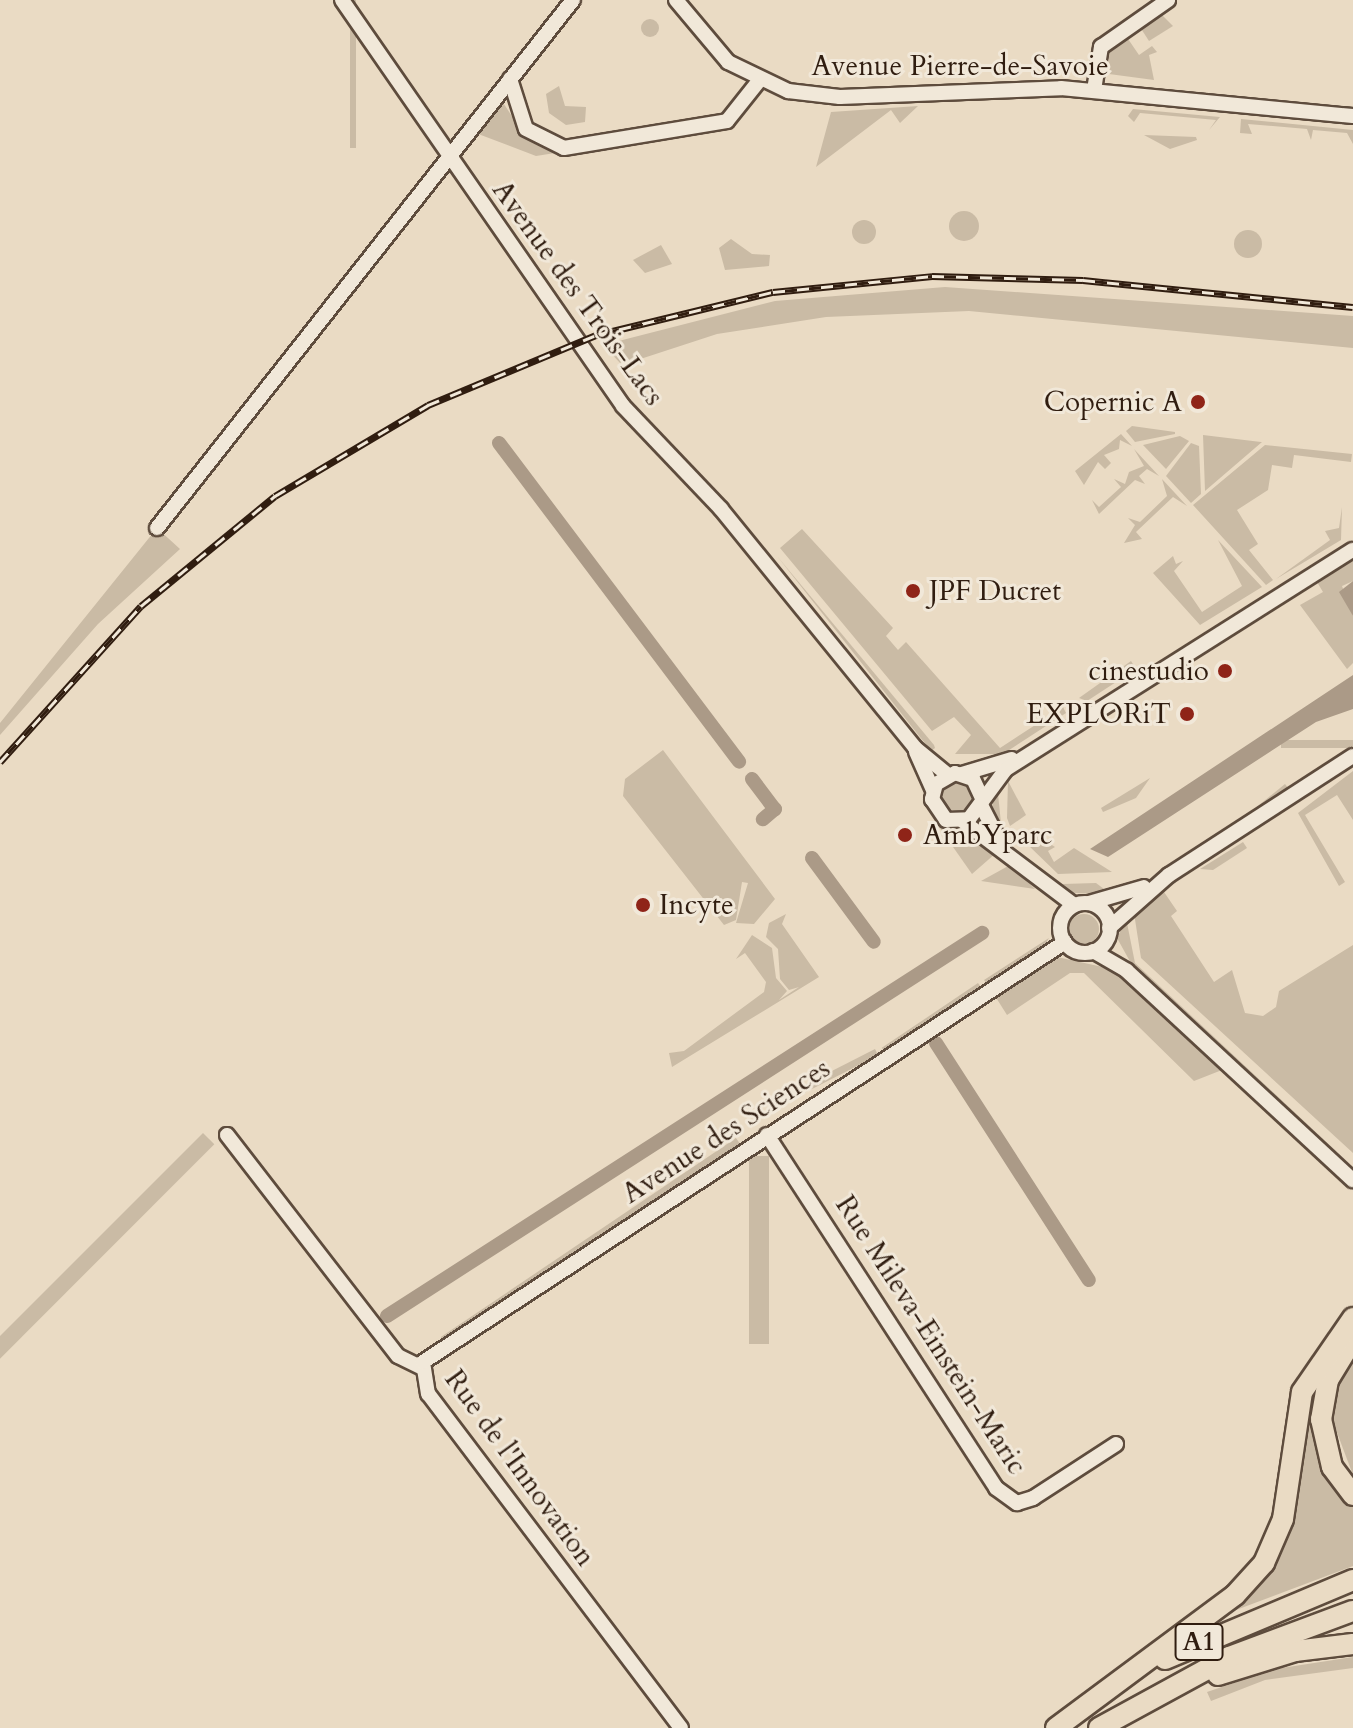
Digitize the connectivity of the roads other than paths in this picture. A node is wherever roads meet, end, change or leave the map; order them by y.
1 (342, 0) edge
2 (573, 0) edge
3 (676, 0) edge
4 (1168, 0) edge
5 (510, 79) junction
6 (758, 82) junction
7 (1094, 90) junction
8 (1353, 116) edge
9 (448, 156) junction
10 (157, 528) dead end
11 (1353, 550) edge
12 (915, 748) junction
13 (1031, 752) junction
14 (1353, 756) edge
15 (955, 774) junction
16 (933, 790) junction
17 (981, 800) junction
18 (964, 822) junction
19 (1000, 843) junction
20 (1169, 875) junction
21 (1050, 894) junction
22 (1081, 904) junction
23 (1060, 925) junction
24 (1108, 933) junction
25 (1065, 942) junction
26 (1093, 951) junction
27 (1127, 971) junction
28 (227, 1135) dead end
29 (767, 1135) junction
30 (1353, 1180) edge
31 (1353, 1318) edge
32 (1353, 1339) edge
33 (421, 1367) junction
34 (1116, 1444) dead end
35 (1353, 1495) edge
36 (1353, 1580) edge
37 (1353, 1611) edge
38 (1353, 1644) edge
39 (681, 1728) edge
40 (1056, 1728) edge
41 (1100, 1728) edge

1 - 9 street, Avenue des Trois-Lacs
2 - 5 street
3 - 6 street, Avenue Pierre-de-Savoie
4 - 7 street
5 - 6 street
5 - 9 street
6 - 7 street, Avenue Pierre-de-Savoie
7 - 8 street, Avenue Pierre-de-Savoie
9 - 10 street
9 - 12 street, Avenue des Trois-Lacs
11 - 13 street
12 - 15 street, Avenue des Trois-Lacs
12 - 16 street, Avenue des Trois-Lacs
13 - 15 street
13 - 17 street
14 - 20 street
15 - 16 street
15 - 17 street, Avenue des Trois-Lacs
16 - 18 street, Avenue des Trois-Lacs
17 - 18 street
17 - 19 street
18 - 19 street
19 - 21 street
20 - 22 street
20 - 24 street
21 - 22 street
21 - 23 street
22 - 23 street
22 - 24 street
23 - 25 street
24 - 26 street
24 - 27 street
25 - 26 street
25 - 29 street, Avenue des Sciences
26 - 27 street
27 - 30 street
28 - 33 street, Rue de l'Innovation
29 - 33 street, Avenue des Sciences
29 - 34 street, Rue Mileva-Einstein-Maric
31 - 40 highway
32 - 35 highway
33 - 39 street, Rue de l'Innovation
36 - 40 highway, A1
37 - 41 highway, A1
38 - 41 highway

